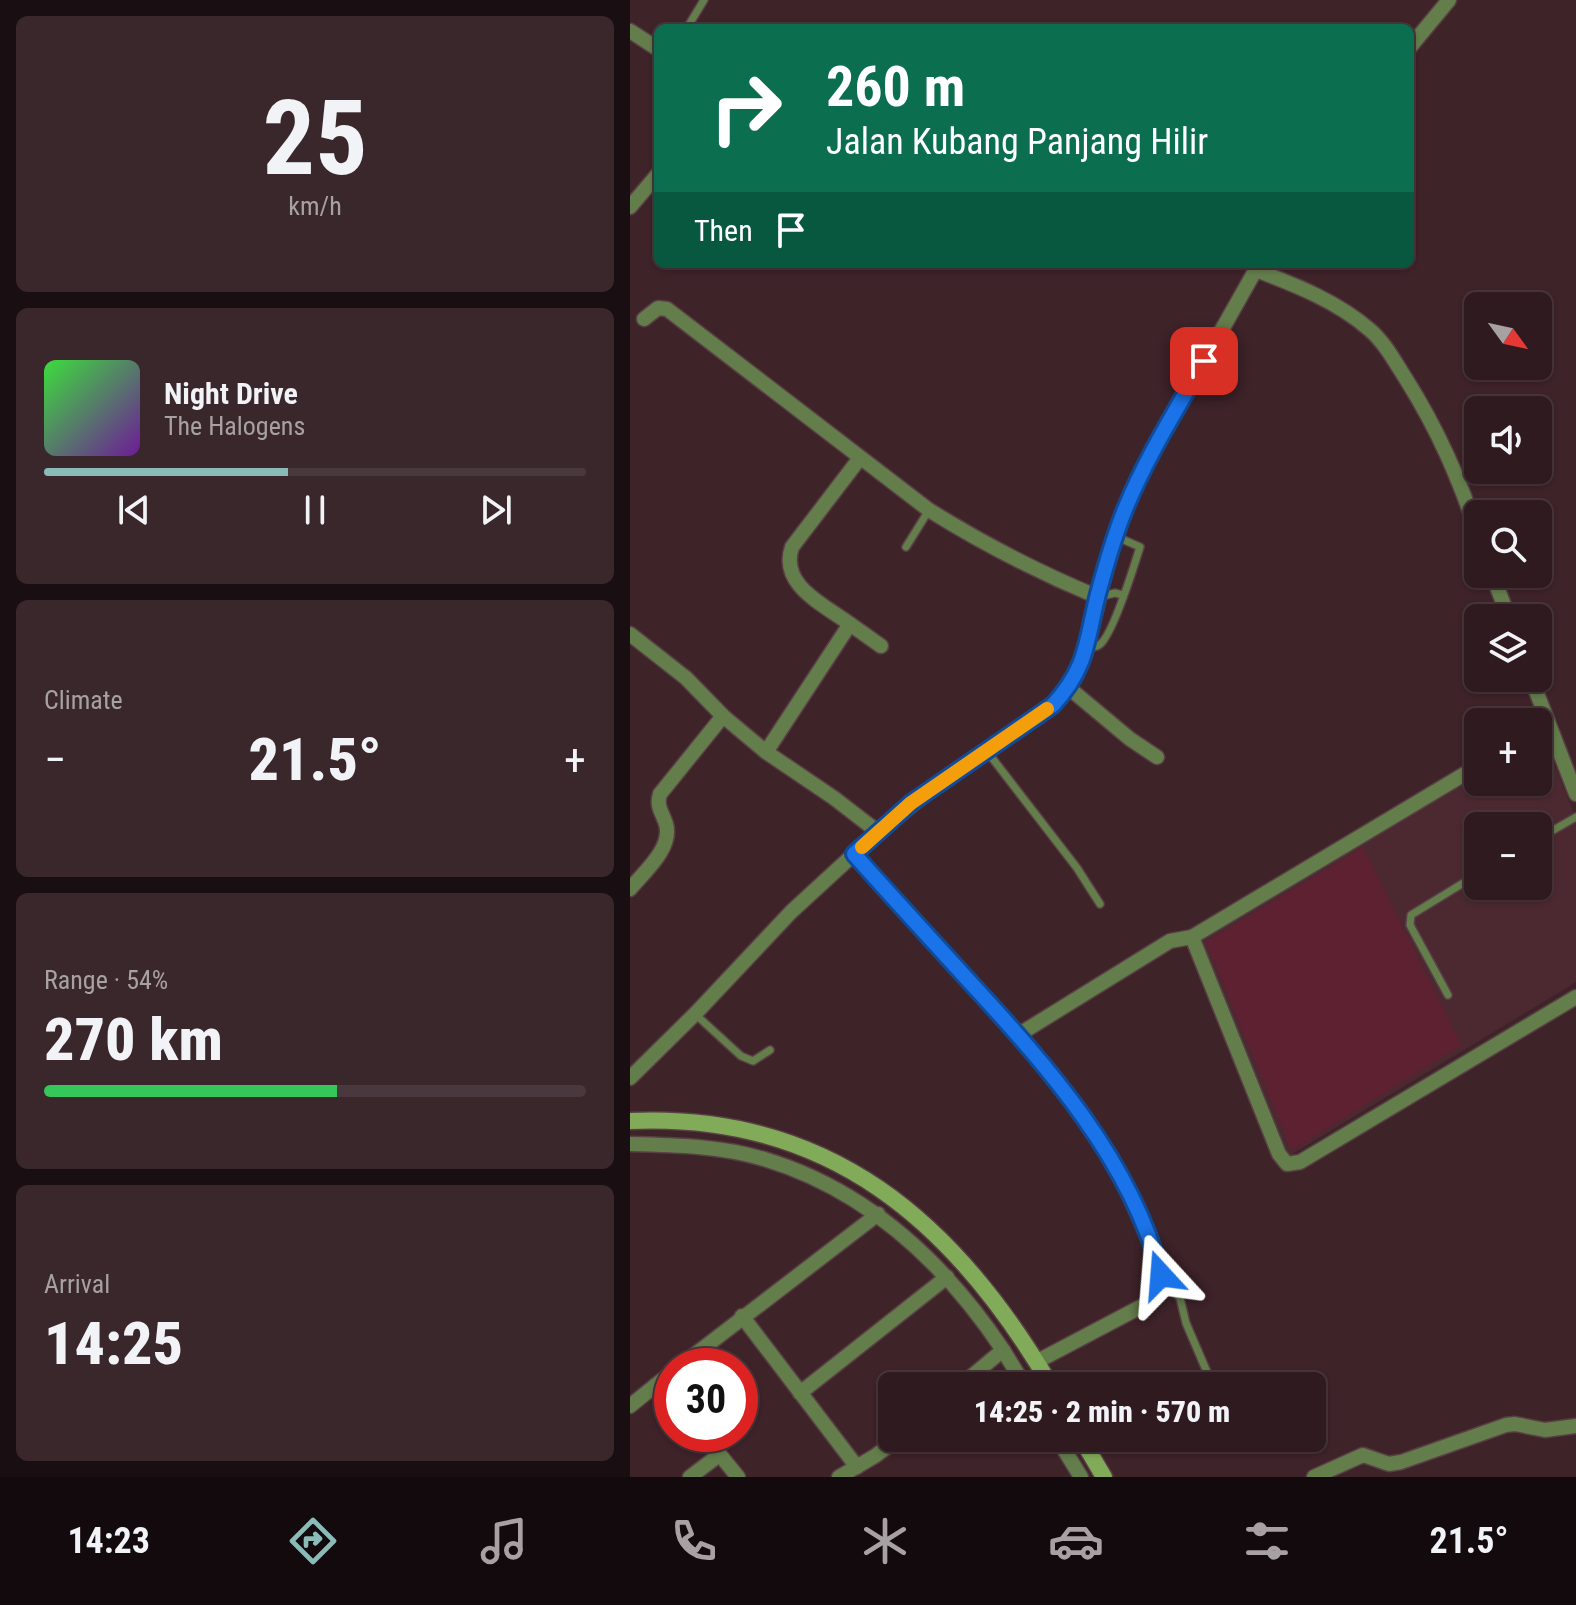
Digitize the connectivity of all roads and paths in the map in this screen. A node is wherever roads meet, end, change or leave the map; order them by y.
1 (704, 0) edge
2 (1449, 0) edge
3 (689, 24) edge
4 (630, 31) edge
5 (1414, 42) edge
6 (654, 46) edge
7 (654, 179) edge
8 (630, 207) edge
9 (1257, 268) edge
10 (1260, 268) edge
11 (644, 319) dead end
12 (860, 458) junction
13 (1465, 500) edge
14 (929, 510) junction
15 (1115, 536) junction
16 (906, 547) dead end
17 (1123, 595) junction
18 (1098, 597) junction
19 (850, 624) junction
20 (630, 634) edge
21 (881, 646) dead end
22 (1087, 647) junction
23 (1069, 688) junction
24 (723, 716) junction
25 (1552, 745) edge
26 (986, 750) junction
27 (766, 752) junction
28 (1157, 757) dead end
29 (1464, 774) edge
30 (1576, 794) edge
31 (1576, 817) edge
32 (1552, 831) edge
33 (878, 832) junction
34 (854, 854) junction
35 (1464, 883) edge
36 (630, 889) edge
37 (1100, 904) dead end
38 (1192, 937) junction
39 (1448, 995) dead end
40 (1576, 997) edge
41 (695, 1014) junction
42 (1018, 1035) junction
43 (770, 1050) dead end
44 (630, 1078) edge
45 (630, 1121) edge
46 (630, 1144) edge
47 (878, 1214) junction
48 (1161, 1275) junction
49 (947, 1277) junction
50 (742, 1316) junction
51 (702, 1348) edge
52 (1003, 1350) junction
53 (1036, 1362) junction
54 (977, 1372) edge
55 (1016, 1372) edge
56 (1042, 1372) edge
57 (1207, 1372) edge
58 (654, 1387) edge
59 (800, 1393) junction
60 (630, 1406) edge
61 (1576, 1426) edge
62 (717, 1452) edge
63 (879, 1452) edge
64 (1066, 1452) edge
65 (1089, 1452) edge
66 (719, 1455) junction
67 (857, 1467) junction
68 (690, 1477) edge
69 (738, 1477) edge
70 (839, 1477) edge
71 (1081, 1477) edge
72 (1104, 1477) edge
73 (1314, 1477) edge

1 - 3 lane
2 - 5 street
4 - 6 street
7 - 8 street
9 - 15 street
10 - 13 street
11 - 12 street
12 - 14 street
12 - 19 street
14 - 16 lane
14 - 18 street
15 - 17 lane
15 - 18 street
17 - 18 lane
17 - 22 lane
18 - 22 street
19 - 21 street
19 - 27 street
20 - 24 street
22 - 23 street
23 - 26 street
23 - 28 street
24 - 27 street
24 - 36 street
25 - 30 street
26 - 33 street
26 - 37 lane
27 - 33 street
29 - 38 street
31 - 32 lane
33 - 34 street
34 - 41 street
34 - 42 street
35 - 39 lane
38 - 40 street
38 - 42 street
41 - 43 lane
41 - 44 street
42 - 48 street
45 - 53 main road
46 - 47 street
47 - 49 street
47 - 50 street
48 - 53 street
48 - 57 lane
49 - 52 street
49 - 59 street
50 - 51 street
50 - 59 street
52 - 54 street
52 - 55 street
53 - 56 main road
58 - 60 street
59 - 67 street
61 - 73 street
62 - 66 street
63 - 67 street
64 - 71 street
65 - 72 main road
66 - 68 street
66 - 69 street
67 - 70 street

